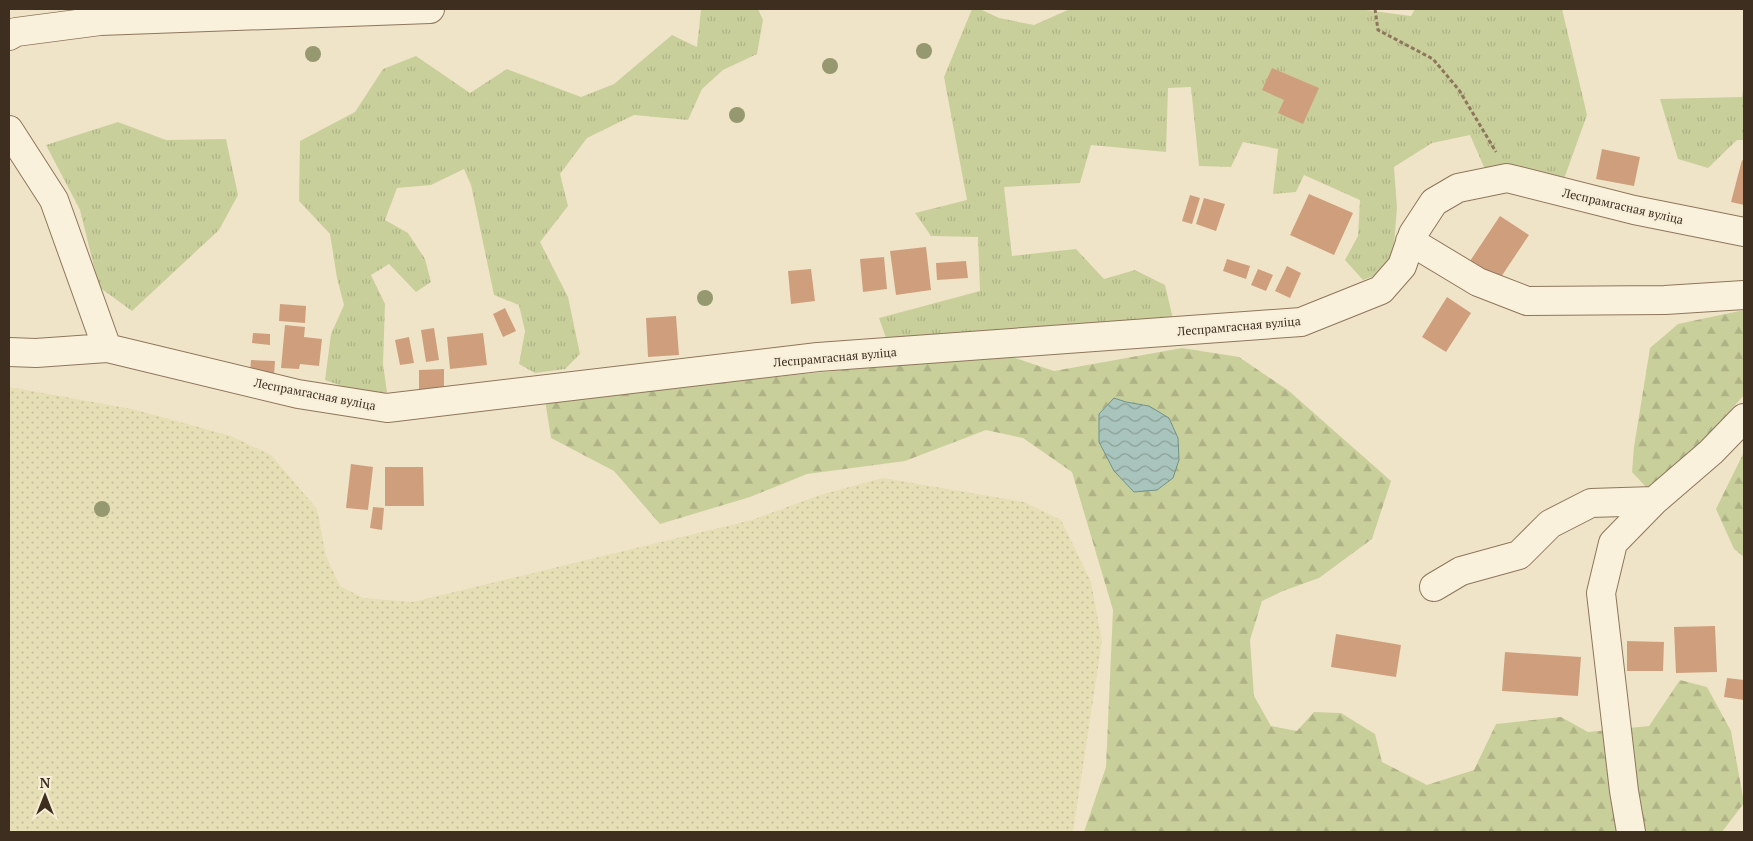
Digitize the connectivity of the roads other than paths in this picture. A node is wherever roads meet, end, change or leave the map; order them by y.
1 (430, 9) edge
2 (9, 36) edge
3 (9, 130) edge
4 (1744, 232) edge
5 (1410, 241) junction
6 (1744, 295) edge
7 (107, 348) junction
8 (9, 352) edge
9 (1744, 418) edge
10 (1654, 501) junction
11 (1434, 587) dead end
12 (1631, 832) edge

1 - 2 street
3 - 7 street
4 - 5 street, Леспрамгасная вуліца
5 - 6 street
5 - 7 street, Леспрамгасная вуліца
7 - 8 street, Леспрамгасная вуліца
9 - 10 street
10 - 11 street
10 - 12 street

